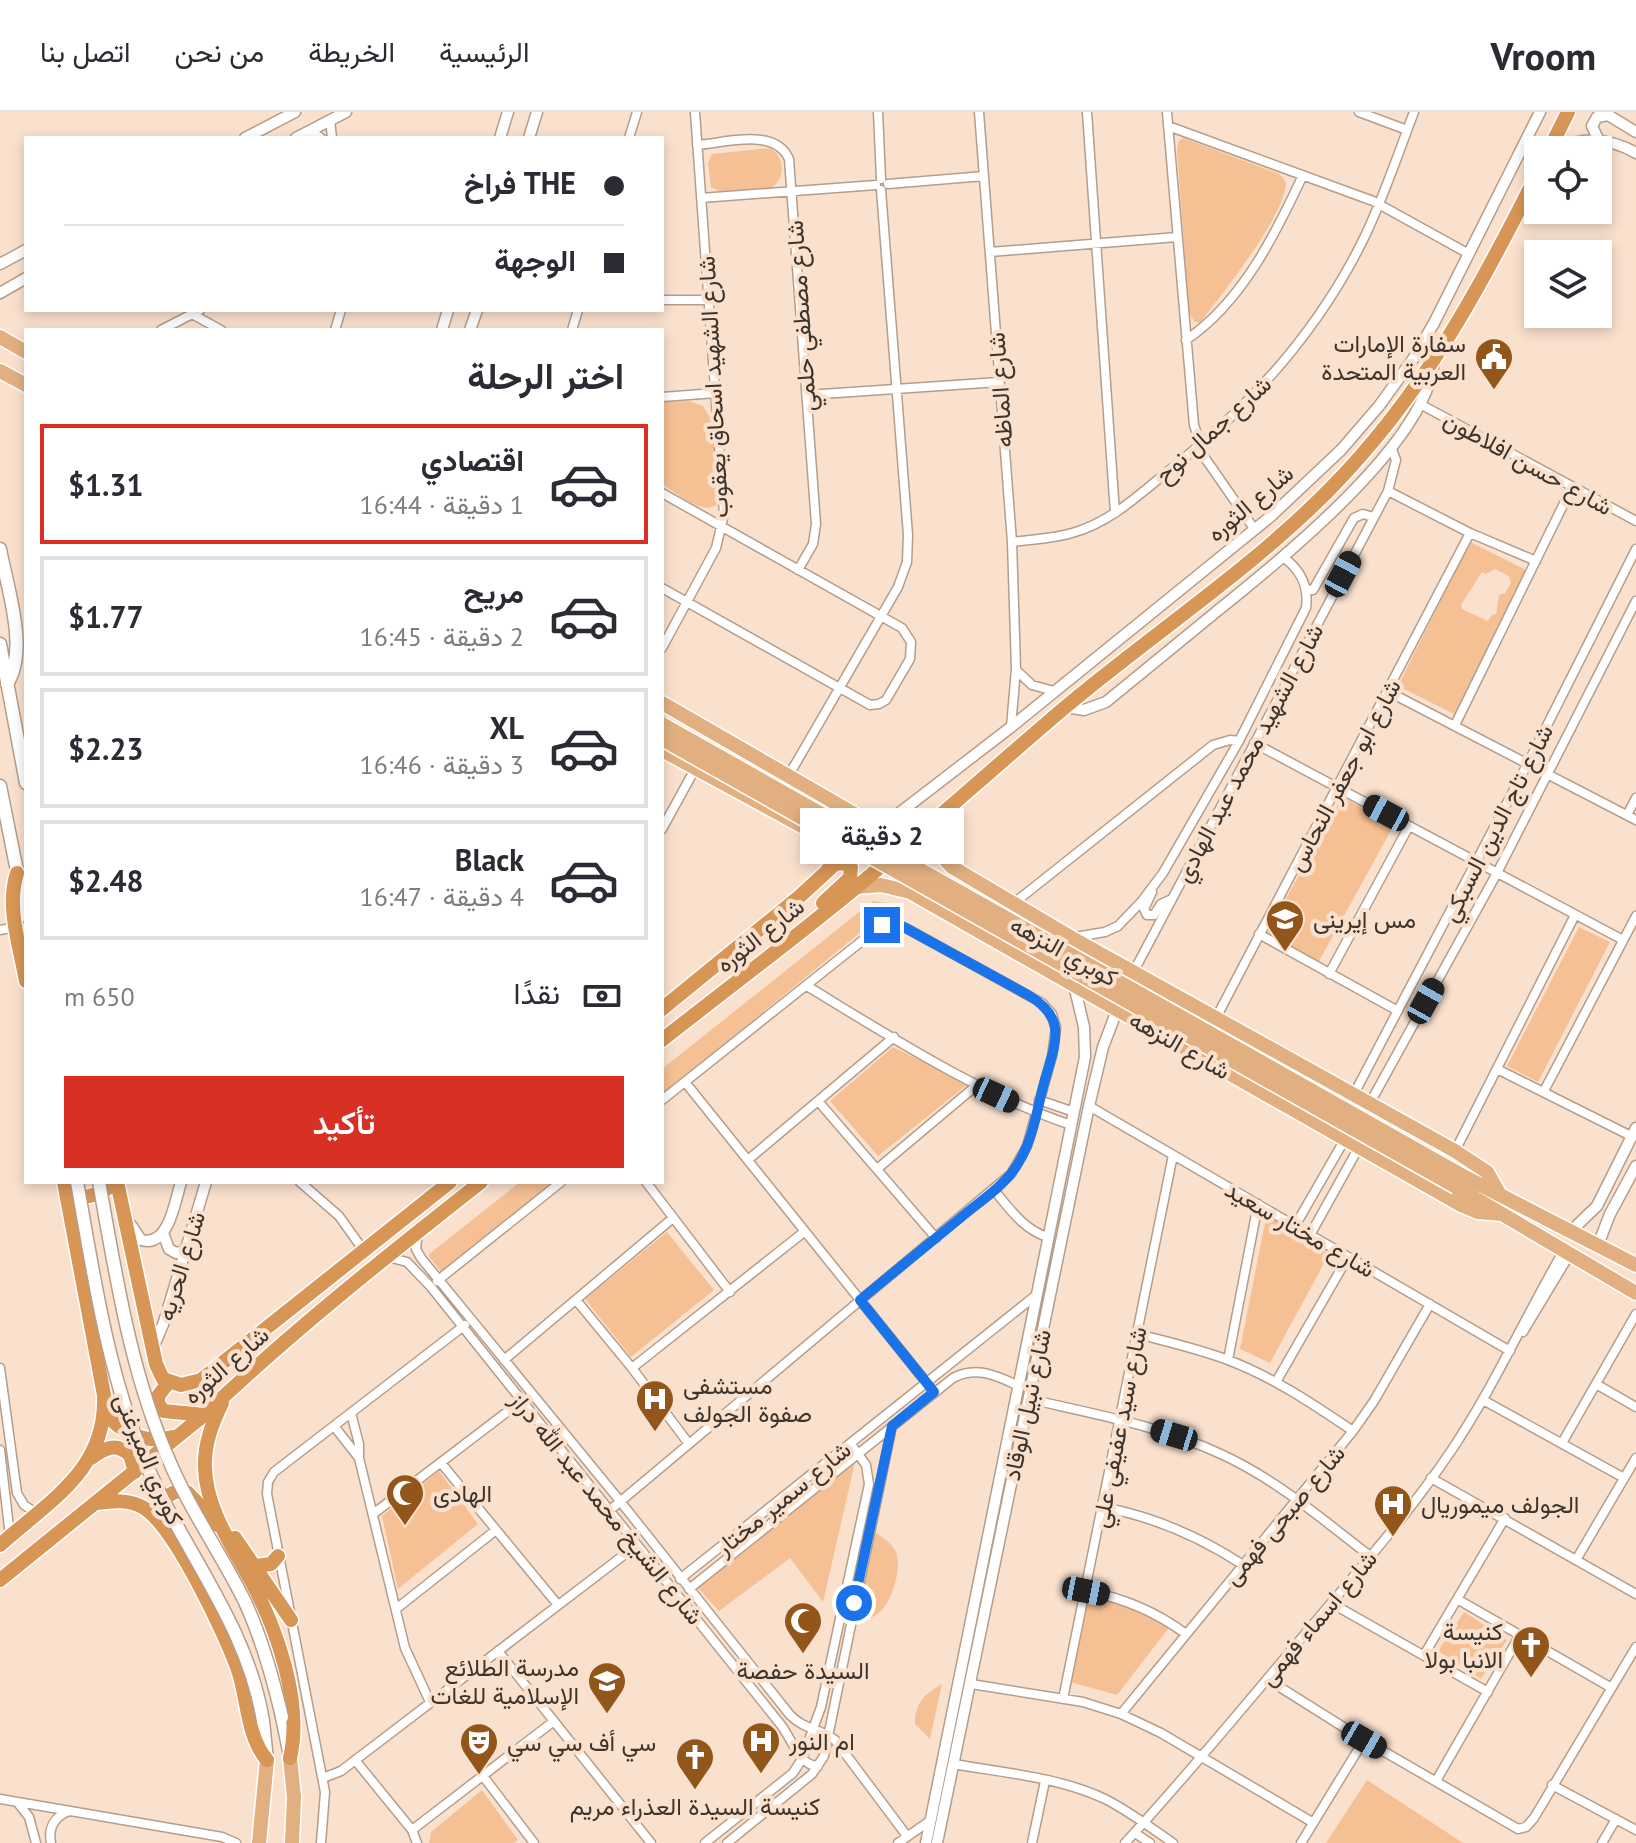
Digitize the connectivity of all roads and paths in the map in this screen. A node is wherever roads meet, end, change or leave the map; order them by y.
1 (295, 112) edge
2 (346, 112) edge
3 (508, 112) edge
4 (537, 112) edge
5 (637, 112) edge
6 (695, 112) edge
7 (878, 112) edge
8 (979, 112) edge
9 (1087, 112) edge
10 (1167, 112) edge
11 (1359, 112) edge
12 (1414, 112) edge
13 (1540, 112) edge
14 (1568, 112) edge
15 (1606, 114) edge
16 (330, 120) junction
17 (1168, 126) junction
18 (311, 130) junction
19 (1407, 130) junction
20 (1636, 132) edge
21 (249, 136) edge
22 (300, 136) edge
23 (318, 136) edge
24 (331, 136) edge
25 (501, 136) edge
26 (530, 136) edge
27 (630, 136) edge
28 (1557, 136) edge
29 (1596, 136) edge
30 (1612, 142) edge
31 (697, 145) junction
32 (1636, 153) edge
33 (1303, 175) junction
34 (984, 176) junction
35 (881, 184) junction
36 (792, 191) junction
37 (701, 198) junction
38 (1524, 200) edge
39 (1380, 204) junction
40 (1177, 237) junction
41 (1096, 244) junction
42 (24, 251) edge
43 (990, 252) junction
44 (1469, 254) junction
45 (0, 264) edge
46 (24, 279) edge
47 (0, 293) edge
48 (664, 300) edge
49 (709, 300) junction
50 (196, 312) edge
51 (165, 328) edge
52 (218, 328) edge
53 (0, 337) edge
54 (1186, 340) junction
55 (24, 351) edge
56 (1434, 363) junction
57 (3, 374) edge
58 (999, 382) junction
59 (24, 384) edge
60 (896, 389) junction
61 (716, 393) junction
62 (807, 395) junction
63 (664, 397) edge
64 (1420, 404) junction
65 (1200, 446) junction
66 (1391, 447) junction
67 (1572, 487) junction
68 (1388, 491) junction
69 (664, 494) edge
70 (1115, 513) junction
71 (1373, 517) junction
72 (1636, 521) edge
73 (722, 527) junction
74 (1255, 530) junction
75 (1470, 533) junction
76 (1012, 542) junction
77 (0, 549) edge
78 (1636, 549) edge
79 (1283, 557) junction
80 (1536, 561) junction
81 (798, 570) junction
82 (664, 589) edge
83 (1306, 589) junction
84 (1636, 601) edge
85 (687, 602) junction
86 (1633, 615) edge
87 (881, 617) junction
88 (0, 644) edge
89 (664, 644) edge
90 (1016, 669) junction
91 (7, 684) junction
92 (839, 688) junction
93 (1054, 691) junction
94 (1389, 692) junction
95 (664, 704) edge
96 (1066, 707) junction
97 (664, 725) edge
98 (1455, 725) junction
99 (1011, 727) junction
100 (664, 740) edge
101 (1239, 741) junction
102 (1254, 743) junction
103 (664, 751) edge
104 (1528, 763) junction
105 (695, 769) junction
106 (24, 773) edge
107 (1548, 773) junction
108 (792, 777) junction
109 (0, 786) edge
110 (1338, 788) junction
111 (1636, 798) edge
112 (775, 812) junction
113 (942, 814) junction
114 (1627, 815) junction
115 (1636, 820) edge
116 (664, 825) edge
117 (1409, 826) junction
118 (876, 831) junction
119 (1477, 862) junction
120 (828, 870) junction
121 (17, 873) joint
122 (1497, 873) junction
123 (871, 875) junction
124 (857, 887) junction
125 (1152, 888) junction
126 (1000, 895) junction
127 (1172, 899) junction
128 (1014, 903) junction
129 (1575, 915) junction
130 (1636, 916) edge
131 (22, 919) edge
132 (807, 926) junction
133 (0, 930) edge
134 (977, 930) junction
135 (1259, 934) junction
136 (1072, 938) junction
137 (1623, 940) junction
138 (24, 950) edge
139 (1134, 971) junction
140 (1329, 974) junction
141 (1074, 985) junction
142 (807, 986) junction
143 (664, 1007) edge
144 (1117, 1009) junction
145 (1398, 1011) junction
146 (1217, 1016) junction
147 (894, 1037) junction
148 (664, 1038) edge
149 (1086, 1045) junction
150 (1103, 1047) junction
151 (1497, 1069) junction
152 (685, 1082) junction
153 (977, 1085) junction
154 (1544, 1091) junction
155 (1354, 1094) junction
156 (664, 1098) edge
157 (1039, 1100) junction
158 (818, 1101) junction
159 (1370, 1103) junction
160 (1089, 1106) junction
161 (1074, 1112) junction
162 (1035, 1113) junction
163 (1071, 1125) junction
164 (1634, 1132) edge
165 (1345, 1139) junction
166 (1359, 1147) junction
167 (1455, 1151) junction
168 (1173, 1155) junction
169 (749, 1159) junction
170 (1636, 1166) edge
171 (877, 1169) junction
172 (1461, 1182) junction
173 (77, 1184) edge
174 (99, 1184) edge
175 (113, 1184) edge
176 (116, 1184) edge
177 (180, 1184) edge
178 (205, 1184) edge
179 (306, 1184) edge
180 (448, 1184) edge
181 (478, 1184) edge
182 (559, 1184) edge
183 (648, 1184) edge
184 (65, 1189) edge
185 (994, 1190) junction
186 (1500, 1195) junction
187 (1258, 1204) junction
188 (1597, 1206) junction
189 (122, 1211) junction
190 (1502, 1214) junction
191 (1610, 1214) junction
192 (673, 1218) junction
193 (1295, 1226) junction
194 (1571, 1231) junction
195 (418, 1232) junction
196 (804, 1232) junction
197 (163, 1233) junction
198 (1310, 1235) junction
199 (1047, 1237) junction
200 (936, 1238) junction
201 (1598, 1245) junction
202 (185, 1251) junction
203 (365, 1252) junction
204 (1567, 1252) junction
205 (388, 1256) junction
206 (1348, 1257) junction
207 (1636, 1265) edge
208 (440, 1279) junction
209 (431, 1287) junction
210 (730, 1292) junction
211 (1636, 1293) edge
212 (1035, 1296) junction
213 (576, 1300) junction
214 (860, 1300) junction
215 (1430, 1304) junction
216 (1636, 1314) edge
217 (472, 1319) junction
218 (462, 1327) junction
219 (1138, 1334) junction
220 (153, 1348) junction
221 (1510, 1351) junction
222 (504, 1360) junction
223 (1228, 1360) junction
224 (0, 1368) edge
225 (632, 1368) junction
226 (1, 1379) edge
227 (925, 1381) junction
228 (169, 1382) junction
229 (1276, 1382) junction
230 (1596, 1384) junction
231 (1017, 1385) junction
232 (934, 1392) junction
233 (226, 1394) junction
234 (531, 1394) junction
235 (1029, 1399) junction
236 (1483, 1400) junction
237 (521, 1401) junction
238 (1636, 1407) edge
239 (104, 1411) junction
240 (351, 1413) junction
241 (204, 1415) junction
242 (1120, 1420) junction
243 (334, 1426) junction
244 (892, 1426) junction
245 (1353, 1431) junction
246 (178, 1436) junction
247 (1562, 1443) junction
248 (689, 1444) junction
249 (851, 1444) junction
250 (0, 1450) edge
251 (858, 1454) junction
252 (91, 1458) junction
253 (359, 1458) junction
254 (1636, 1458) edge
255 (441, 1463) junction
256 (135, 1472) junction
257 (1431, 1478) junction
258 (1624, 1478) junction
259 (872, 1499) junction
260 (620, 1501) junction
261 (1297, 1501) junction
262 (96, 1503) junction
263 (1103, 1507) junction
264 (609, 1511) junction
265 (36, 1513) junction
266 (373, 1514) junction
267 (1505, 1518) junction
268 (162, 1525) junction
269 (223, 1528) junction
270 (496, 1530) junction
271 (5, 1541) edge
272 (637, 1545) junction
273 (278, 1556) junction
274 (1370, 1556) junction
275 (1576, 1560) junction
276 (1243, 1565) junction
277 (256, 1566) junction
278 (680, 1579) junction
279 (0, 1580) edge
280 (689, 1589) junction
281 (1086, 1591) junction
282 (1636, 1594) edge
283 (975, 1595) junction
284 (988, 1599) junction
285 (1457, 1599) junction
286 (1331, 1603) junction
287 (558, 1605) junction
288 (396, 1609) junction
289 (291, 1620) junction
290 (1186, 1634) junction
291 (1520, 1635) junction
292 (1636, 1647) edge
293 (498, 1651) junction
294 (1424, 1655) junction
295 (1267, 1679) junction
296 (971, 1684) junction
297 (1610, 1687) junction
298 (1488, 1692) junction
299 (1063, 1699) junction
300 (430, 1702) junction
301 (1121, 1714) junction
302 (554, 1721) junction
303 (812, 1731) junction
304 (827, 1735) junction
305 (1364, 1740) junction
306 (1200, 1757) junction
307 (290, 1758) junction
308 (802, 1759) junction
309 (267, 1760) junction
310 (355, 1760) junction
311 (954, 1764) junction
312 (818, 1766) junction
313 (483, 1776) junction
314 (323, 1778) junction
315 (1045, 1781) junction
316 (1436, 1781) junction
317 (1552, 1785) junction
318 (0, 1799) edge
319 (17, 1802) junction
320 (69, 1811) junction
321 (1616, 1819) junction
322 (931, 1820) junction
323 (1312, 1822) junction
324 (1143, 1823) junction
325 (412, 1830) junction
326 (1636, 1830) edge
327 (1135, 1833) junction
328 (907, 1836) junction
329 (36, 1843) edge
330 (51, 1843) edge
331 (236, 1843) edge
332 (259, 1843) edge
333 (292, 1843) edge
334 (321, 1843) edge
335 (417, 1843) edge
336 (534, 1843) edge
337 (651, 1843) edge
338 (705, 1843) edge
339 (727, 1843) edge
340 (898, 1843) edge
341 (926, 1843) edge
342 (937, 1843) edge
343 (1032, 1843) edge
344 (1125, 1843) edge
345 (1150, 1843) edge
346 (1173, 1843) edge
347 (1301, 1843) edge
348 (1602, 1843) edge

1 - 21 street
2 - 16 street
3 - 25 street
4 - 26 street
5 - 27 street
6 - 31 street, شارع الشهيد اسحاق يعقوب
7 - 35 street
8 - 34 street, شارع الماظه
9 - 41 street
10 - 17 street
11 - 19 street
12 - 19 street, شارع جمال نوح
13 - 44 street, شارع الثوره
14 - 28 highway
15 - 20 street
15 - 29 street
16 - 18 street
16 - 24 street
17 - 33 street
17 - 40 street
18 - 22 street
18 - 23 street
19 - 39 street, شارع جمال نوح
30 - 32 street
31 - 36 street, شارع مصطفي حلمي
31 - 37 street, شارع الشهيد اسحاق يعقوب
33 - 39 street
33 - 54 street
34 - 35 street
34 - 43 street, شارع الماظه
35 - 36 street
35 - 60 street
36 - 37 street
36 - 62 street, شارع مصطفي حلمي
37 - 49 street, شارع الشهيد اسحاق يعقوب
38 - 56 highway, شارع الثوره
39 - 44 street
39 - 65 street, شارع جمال نوح
40 - 41 street
40 - 54 street
41 - 43 street
41 - 70 street
42 - 45 street
43 - 58 street, شارع الماظه
44 - 74 street, شارع الثوره
46 - 47 street
48 - 49 street
49 - 61 street, شارع الشهيد اسحاق يعقوب
50 - 51 street
50 - 52 street
53 - 55 main road
54 - 65 street
56 - 64 street, شارع الثوره
56 - 96 highway, شارع الثوره
57 - 59 main road
58 - 60 street
58 - 76 street, شارع الماظه
60 - 62 street
60 - 87 street
61 - 63 street
61 - 73 street, شارع الشهيد اسحاق يعقوب
62 - 81 street, شارع مصطفي حلمي
64 - 66 street, شارع الثوره
64 - 67 street, شارع حسن افلاطون
65 - 70 street, شارع جمال نوح
65 - 74 street
66 - 68 street, شارع الشهيد محمد عبد الهادي
66 - 79 street, شارع الثوره
67 - 72 street, شارع حسن افلاطون
67 - 80 street
68 - 71 street, شارع الشهيد محمد عبد الهادي
68 - 75 street
69 - 73 street
70 - 76 street, شارع جمال نوح
71 - 83 street
71 - 102 street, شارع الشهيد محمد عبد الهادي
73 - 81 street
73 - 85 street, شارع الشهيد اسحاق يعقوب
74 - 93 street, شارع الثوره
75 - 80 street
75 - 94 street, شارع ابو جعفر النحاس
76 - 90 street, شارع الماظه
77 - 91 main road
78 - 104 street, شارع تاج الدين السبكي
79 - 83 street, شارع الشهيد محمد عبد الهادي
79 - 96 street, شارع الثوره
80 - 98 street
81 - 87 street
82 - 85 street
83 - 101 street, شارع الشهيد محمد عبد الهادي
84 - 86 street, شارع تاج الدين السبكي
85 - 89 street, شارع الشهيد اسحاق يعقوب
85 - 92 street
86 - 107 street, شارع تاج الدين السبكي
87 - 92 street
87 - 92 street
88 - 91 main road
90 - 93 street
90 - 99 street, شارع الماظه
91 - 106 main road
92 - 108 street
93 - 99 street, شارع الثوره
94 - 98 street
94 - 110 street, شارع ابو جعفر النحاس
95 - 108 main road
96 - 113 highway, شارع الثوره
97 - 172 main road, كوبري النزهه, bridge
98 - 104 street
99 - 118 street, شارع الثوره
100 - 172 main road, كوبري النزهه, bridge
101 - 125 street, شارع الشهيد محمد عبد الهادي
101 - 128 street
102 - 110 street
102 - 127 street, شارع الشهيد محمد عبد الهادي
103 - 105 main road
104 - 107 street
104 - 119 street, شارع تاج الدين السبكي
105 - 112 main road
105 - 116 street
107 - 114 street
107 - 122 street, شارع تاج الدين السبكي
108 - 112 main road
108 - 118 main road
109 - 121 main road
110 - 117 street
110 - 135 street, شارع ابو جعفر النحاس
111 - 114 street
112 - 120 main road
113 - 123 highway, شارع الثوره
113 - 126 main road, شارع النزهه
114 - 115 street
117 - 119 street
117 - 140 street
118 - 123 main road
119 - 122 street
119 - 145 street, شارع تاج الدين السبكي
120 - 132 highway
120 - 143 highway, شارع الثوره
121 - 131 highway
122 - 129 street
122 - 159 street, شارع تاج الدين السبكي
123 - 124 highway, شارع الثوره
124 - 132 highway, شارع الثوره
124 - 134 main road, شارع النزهه
125 - 127 street
125 - 136 street, شارع الشهيد محمد عبد الهادي
126 - 128 main road, شارع النزهه
126 - 134 main road
127 - 139 street, شارع الشهيد محمد عبد الهادي
128 - 136 main road, شارع النزهه
129 - 137 street
129 - 151 street
130 - 137 street
131 - 133 street
131 - 138 highway
132 - 148 highway, شارع الثوره
134 - 141 main road, شارع النزهه
135 - 140 street
135 - 146 street, شارع ابو جعفر النحاس
136 - 139 main road, شارع النزهه
137 - 154 street
139 - 144 street, شارع نبيل الوقاد
139 - 146 main road, شارع النزهه
140 - 145 street
141 - 144 main road, شارع النزهه
141 - 149 street, شارع نبيل الوقاد
142 - 147 street
142 - 152 street
142 - 157 street
144 - 150 street, شارع نبيل الوقاد
144 - 165 main road, شارع النزهه
145 - 155 street, شارع تاج الدين السبكي
146 - 155 main road, شارع النزهه
147 - 153 street
147 - 158 street
149 - 150 street
149 - 161 street, شارع نبيل الوقاد
150 - 160 street, شارع نبيل الوقاد
151 - 154 street
151 - 167 street
152 - 156 street
152 - 169 street
153 - 162 street
153 - 171 street
154 - 164 street
155 - 159 main road, شارع النزهه
157 - 161 street
157 - 162 street
158 - 169 street
158 - 171 street
159 - 167 main road, شارع النزهه
160 - 168 street, شارع مختار سعيد
160 - 235 street, شارع نبيل الوقاد
161 - 163 street, شارع نبيل الوقاد
162 - 163 street
162 - 185 street
163 - 199 street, شارع نبيل الوقاد
164 - 188 street
165 - 166 main road, شارع النزهه
165 - 193 street
166 - 190 main road, شارع النزهه
166 - 198 street
167 - 186 main road, شارع النزهه
168 - 187 street, شارع مختار سعيد
168 - 219 street, شارع سيد عفيفي علي
169 - 196 street
170 - 191 street
171 - 200 street
172 - 186 main road, شارع النزهه
172 - 190 main road, شارع النزهه
173 - 309 main road, كوبري الميرغنى, bridge
174 - 307 main road, كوبري الميرغنى, bridge
175 - 184 highway
176 - 189 highway, شارع الثوره
177 - 197 street, شارع الحريه
178 - 202 street, شارع الحريه
179 - 203 street
180 - 203 highway, شارع الثوره
181 - 195 highway, شارع الثوره
182 - 208 street
183 - 192 street
184 - 239 highway
185 - 199 street
185 - 200 street
186 - 194 main road, شارع النزهه
187 - 193 street, شارع مختار سعيد
187 - 223 street
188 - 191 street
188 - 194 street
189 - 197 street, شارع الحريه
189 - 220 highway, شارع الثوره
190 - 204 main road, شارع النزهه
191 - 201 street
192 - 210 street
192 - 213 street
193 - 198 street, شارع مختار سعيد
194 - 201 main road, شارع النزهه
195 - 205 highway, شارع الثوره
195 - 208 street, شارع الشيخ محمد عبد الله دراز
196 - 210 street
196 - 214 street
197 - 202 street
198 - 206 street, شارع مختار سعيد
199 - 212 street, شارع نبيل الوقاد
200 - 214 street
201 - 207 main road, شارع النزهه
202 - 220 street, شارع الحريه
203 - 228 highway, شارع الثوره
204 - 211 main road, شارع النزهه
204 - 221 street, شارع اسماء فهمى
205 - 209 street, شارع الشيخ محمد عبد الله دراز
205 - 233 highway, شارع الثوره
206 - 215 street, شارع مختار سعيد
206 - 229 street
208 - 209 street
208 - 217 street, شارع الشيخ محمد عبد الله دراز
209 - 218 street, شارع الشيخ محمد عبد الله دراز
210 - 225 street
212 - 227 street, شارع سمير مختار
212 - 231 street, شارع نبيل الوقاد
213 - 222 street
213 - 225 street
214 - 227 street
214 - 248 street
215 - 221 street, شارع مختار سعيد
215 - 245 street, شارع صبحى فهمى
216 - 230 street
217 - 218 street
217 - 222 street, شارع الشيخ محمد عبد الله دراز
218 - 237 street, شارع الشيخ محمد عبد الله دراز
218 - 240 street
219 - 223 street
219 - 242 street, شارع سيد عفيفي علي
220 - 228 highway, شارع الثوره
221 - 236 street, شارع اسماء فهمى
222 - 234 street, شارع الشيخ محمد عبد الله دراز
223 - 229 street
224 - 226 street
225 - 248 street
226 - 265 street
227 - 232 street
227 - 249 street, شارع سمير مختار
228 - 241 highway
229 - 245 street
230 - 238 street
230 - 247 street
231 - 232 street, شارع سمير مختار
231 - 283 street, شارع نبيل الوقاد
232 - 244 street, شارع سمير مختار
233 - 241 highway, شارع الثوره
233 - 269 highway
234 - 237 street
234 - 260 street, شارع الشيخ محمد عبد الله دراز
235 - 242 street
235 - 284 street, شارع نبيل الوقاد
236 - 247 street
236 - 257 street, شارع اسماء فهمى
237 - 255 street
237 - 264 street, شارع الشيخ محمد عبد الله دراز
239 - 246 highway
239 - 252 highway
240 - 243 street
240 - 253 street
241 - 246 highway, شارع الثوره
242 - 261 street
242 - 263 street, شارع سيد عفيفي علي
243 - 253 street
243 - 273 street
244 - 251 street, شارع سمير مختار
244 - 259 street
245 - 261 street, شارع صبحى فهمى
246 - 256 highway, شارع الثوره
247 - 258 street
248 - 260 street
249 - 251 street
249 - 278 street, شارع سمير مختار
250 - 271 street
251 - 259 street
251 - 280 street, شارع سمير مختار
252 - 256 highway
252 - 265 highway
253 - 266 street
254 - 258 street
255 - 266 street
255 - 270 street
256 - 262 highway, شارع الثوره
257 - 267 street
257 - 274 street, شارع اسماء فهمى
258 - 275 street
259 - 303 street
259 - 304 street
260 - 264 street
260 - 278 street, شارع الشيخ محمد عبد الله دراز
261 - 274 street
261 - 276 street, شارع صبحى فهمى
262 - 268 highway
262 - 279 highway, شارع الثوره
263 - 276 street
263 - 281 street, شارع سيد عفيفي علي
264 - 272 street, شارع الشيخ محمد عبد الله دراز
265 - 271 highway
266 - 288 street
267 - 275 street
267 - 285 street
268 - 269 highway
268 - 309 highway
269 - 277 highway
269 - 307 highway
270 - 287 street
270 - 288 street
272 - 287 street
272 - 308 street, شارع الشيخ محمد عبد الله دراز
273 - 277 highway
273 - 289 street
274 - 286 street, شارع اسماء فهمى
275 - 282 street
276 - 290 street, شارع صبحى فهمى
277 - 289 highway
278 - 280 street, شارع الشيخ محمد عبد الله دراز
280 - 303 street, شارع الشيخ محمد عبد الله دراز
281 - 290 street
281 - 299 street, شارع سيد عفيفي علي
283 - 284 street
283 - 322 street, شارع نبيل الوقاد
284 - 296 street, شارع نبيل الوقاد
285 - 291 street
285 - 294 street
286 - 294 street
286 - 295 street, شارع اسماء فهمى
287 - 293 street
288 - 300 street
289 - 314 street
290 - 301 street, شارع صبحى فهمى
291 - 297 street
291 - 298 street
292 - 297 street
293 - 300 street
293 - 302 street
294 - 298 street
295 - 305 street
295 - 306 street, شارع اسماء فهمى
296 - 299 street
296 - 311 street, شارع نبيل الوقاد
297 - 317 street
298 - 316 street
299 - 301 street
300 - 310 street
301 - 306 street
302 - 313 street
302 - 337 street
303 - 304 street, شارع الشيخ محمد عبد الله دراز
303 - 308 street
304 - 312 street
304 - 328 street
305 - 316 street
305 - 323 street
306 - 323 street
306 - 324 street, شارع اسماء فهمى
307 - 333 main road
308 - 312 street
308 - 338 street
309 - 332 main road
310 - 314 street
310 - 325 street
311 - 315 street
311 - 342 street, شارع نبيل الوقاد
312 - 339 street
313 - 325 street
313 - 336 street
314 - 334 street
315 - 324 street
315 - 343 street
316 - 317 street
317 - 321 street
318 - 319 street
319 - 320 street
319 - 329 street
320 - 330 street
320 - 331 street
321 - 326 street
321 - 348 street
322 - 328 street
322 - 341 street, شارع نبيل الوقاد
323 - 347 street
324 - 327 street, شارع اسماء فهمى
324 - 346 street
325 - 335 street
327 - 344 street, شارع اسماء فهمى
327 - 345 street
328 - 340 street

